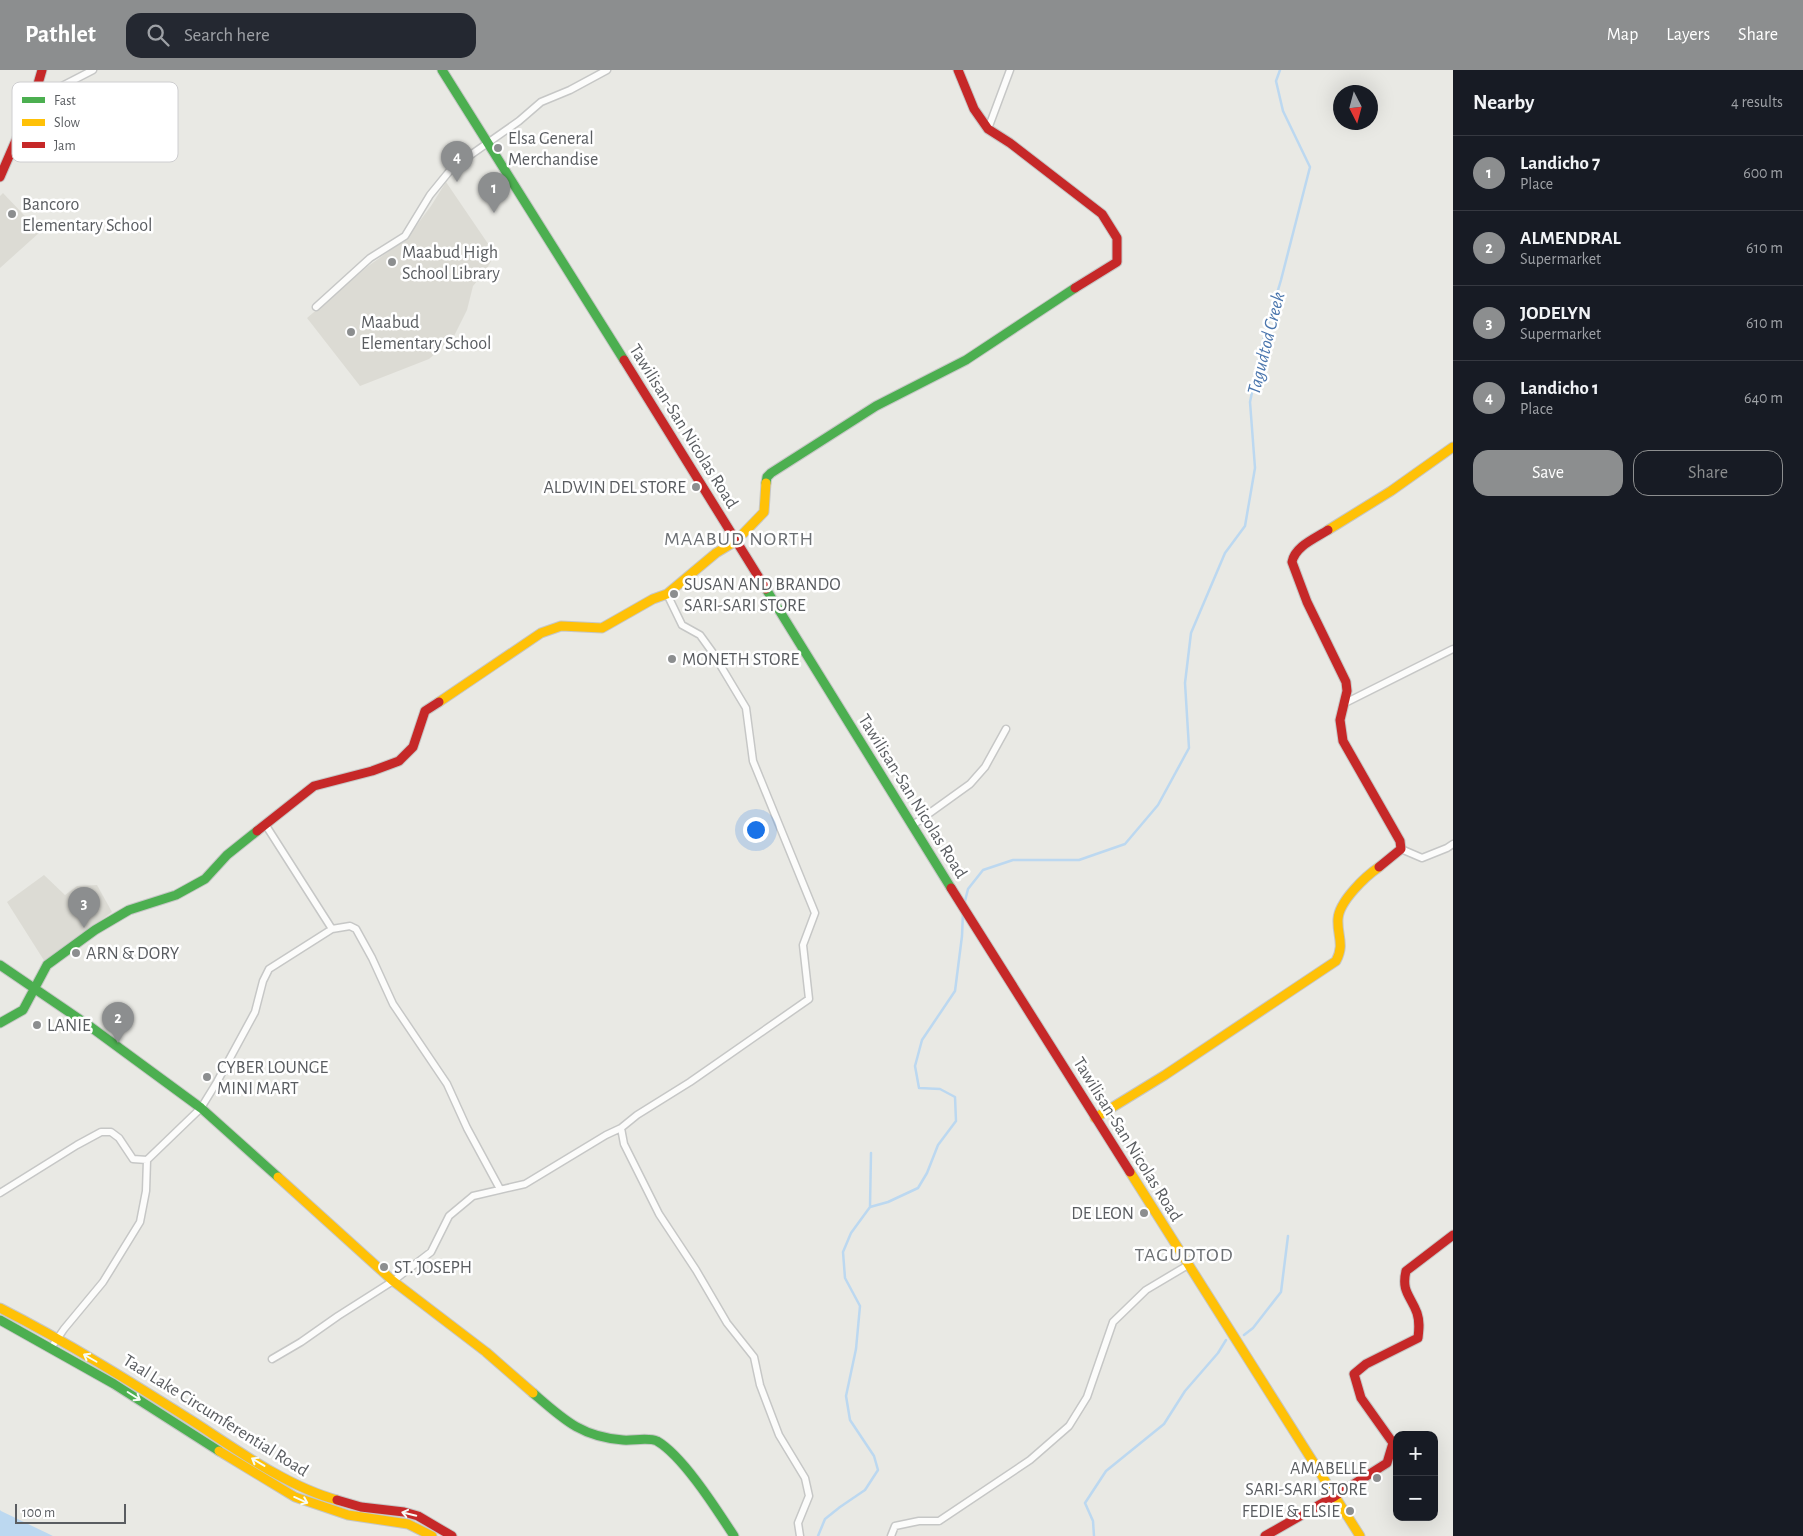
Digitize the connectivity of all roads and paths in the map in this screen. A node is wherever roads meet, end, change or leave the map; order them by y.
1 (93, 70) edge
2 (442, 70) edge
3 (607, 70) edge
4 (958, 70) edge
5 (1010, 70) edge
6 (70, 82) edge
7 (988, 129) junction
8 (487, 142) junction
9 (12, 149) edge
10 (0, 176) edge
11 (316, 307) dead end
12 (1453, 447) edge
13 (736, 540) junction
14 (667, 594) junction
15 (1453, 649) edge
16 (1345, 703) junction
17 (1006, 729) dead end
18 (265, 824) junction
19 (913, 825) junction
20 (1453, 844) edge
21 (1401, 849) junction
22 (332, 929) junction
23 (0, 965) edge
24 (34, 988) junction
25 (0, 1023) edge
26 (202, 1108) junction
27 (1095, 1118) junction
28 (621, 1128) junction
29 (147, 1160) junction
30 (500, 1189) junction
31 (0, 1193) edge
32 (1453, 1235) edge
33 (1188, 1266) junction
34 (393, 1281) junction
35 (0, 1308) edge
36 (0, 1320) edge
37 (57, 1338) junction
38 (51, 1348) junction
39 (272, 1359) dead end
40 (1335, 1496) junction
41 (432, 1536) edge
42 (452, 1536) edge
43 (734, 1536) edge
44 (800, 1536) edge
45 (891, 1536) edge
46 (1265, 1536) edge
47 (1360, 1536) edge

1 - 6 street
2 - 8 street, Tawilisan-San Nicolas Road
3 - 8 street
4 - 7 street
5 - 7 street
7 - 13 street
8 - 11 street
8 - 13 street, Tawilisan-San Nicolas Road
9 - 10 street
12 - 16 street
13 - 14 street
13 - 19 street, Tawilisan-San Nicolas Road
14 - 18 street
14 - 28 street
15 - 16 street
16 - 21 street
17 - 19 street
18 - 22 street
18 - 24 street
19 - 27 street, Tawilisan-San Nicolas Road
20 - 21 street
21 - 27 street
22 - 26 street
22 - 30 street
23 - 24 street
24 - 25 street
24 - 26 street
26 - 29 street
26 - 34 street
27 - 33 street, Tawilisan-San Nicolas Road
28 - 30 street
28 - 44 street
29 - 31 street
29 - 37 street
30 - 34 street
32 - 40 street
33 - 40 street, Tawilisan-San Nicolas Road
33 - 45 street
34 - 39 street
34 - 43 street
35 - 37 street, Taal Lake Circumferential Road
36 - 38 street, Taal Lake Circumferential Road
37 - 38 street
42 -> 37 street, Taal Lake Circumferential Road
38 -> 41 street, Taal Lake Circumferential Road
40 - 46 street
40 - 47 street, Tawilisan-San Nicolas Road

